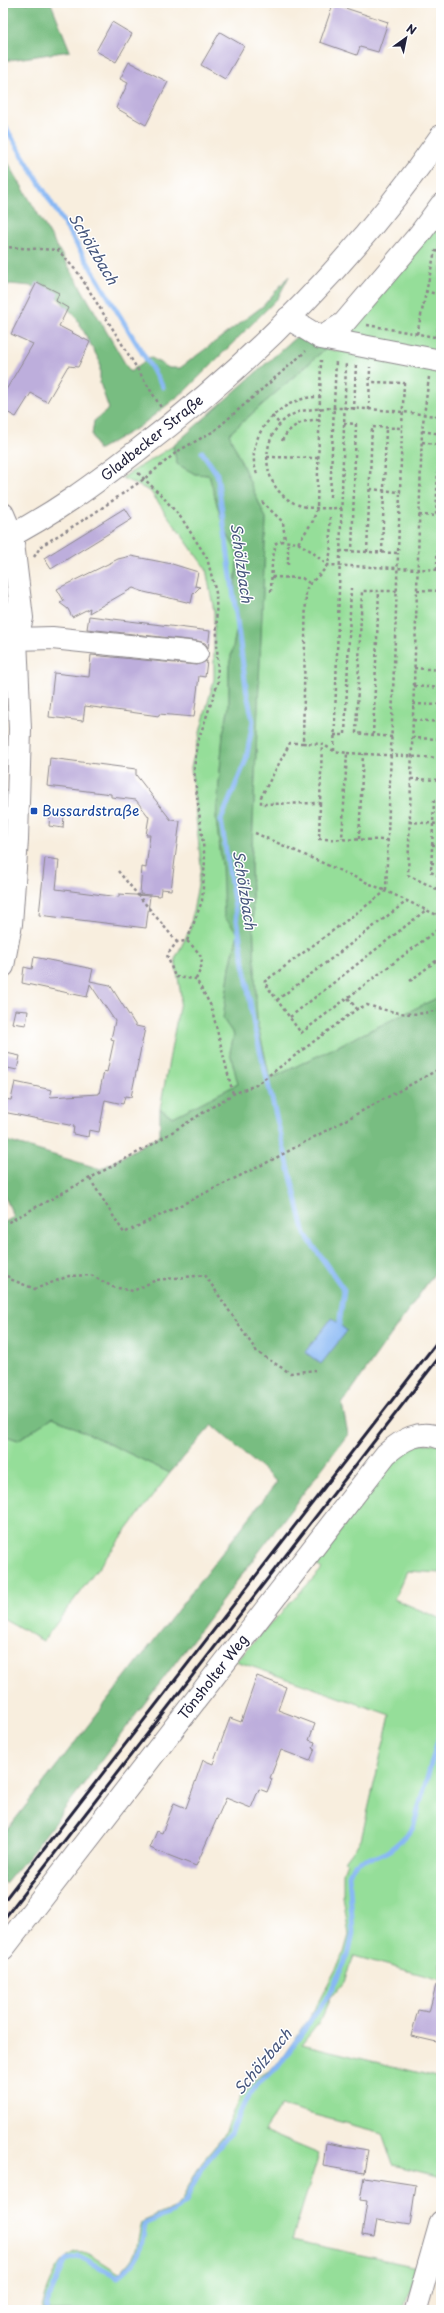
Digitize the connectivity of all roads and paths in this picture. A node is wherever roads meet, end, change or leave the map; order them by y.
1 (441, 136) edge
2 (441, 205) edge
3 (3, 247) edge
4 (428, 249) dead end
5 (434, 251) junction
6 (441, 252) edge
7 (425, 291) junction
8 (441, 295) edge
9 (441, 314) edge
10 (288, 318) junction
11 (366, 325) dead end
12 (417, 334) junction
13 (321, 338) junction
14 (436, 338) junction
15 (441, 338) edge
16 (321, 360) dead end
17 (336, 360) dead end
18 (346, 360) dead end
19 (436, 360) edge
20 (356, 361) dead end
21 (371, 363) dead end
22 (370, 382) junction
23 (320, 397) junction
24 (320, 408) junction
25 (335, 409) junction
26 (345, 409) junction
27 (354, 410) junction
28 (369, 410) junction
29 (403, 412) junction
30 (423, 414) junction
31 (272, 416) junction
32 (441, 417) edge
33 (319, 420) junction
34 (344, 423) junction
35 (172, 424) junction
36 (280, 424) junction
37 (386, 427) junction
38 (402, 428) junction
39 (422, 431) junction
40 (441, 434) edge
41 (282, 441) dead end
42 (422, 442) junction
43 (267, 457) junction
44 (318, 458) junction
45 (257, 474) dead end
46 (144, 479) junction
47 (370, 489) junction
48 (384, 490) junction
49 (400, 492) junction
50 (330, 497) dead end
51 (262, 502) dead end
52 (317, 508) junction
53 (342, 508) junction
54 (3, 514) edge
55 (419, 515) junction
56 (439, 516) edge
57 (330, 517) dead end
58 (8, 537) edge
59 (287, 542) junction
60 (298, 543) junction
61 (340, 551) junction
62 (352, 552) junction
63 (367, 552) junction
64 (382, 552) junction
65 (398, 553) junction
66 (34, 557) dead end
67 (288, 565) dead end
68 (327, 565) junction
69 (340, 566) junction
70 (397, 568) junction
71 (418, 569) junction
72 (436, 570) junction
73 (441, 570) edge
74 (272, 577) junction
75 (309, 584) junction
76 (351, 588) dead end
77 (417, 590) junction
78 (441, 590) edge
79 (379, 591) junction
80 (396, 591) junction
81 (271, 592) dead end
82 (3, 611) edge
83 (16, 639) junction
84 (197, 653) dead end
85 (414, 668) junction
86 (441, 670) edge
87 (414, 686) junction
88 (441, 688) edge
89 (413, 704) junction
90 (441, 704) edge
91 (413, 720) junction
92 (441, 722) edge
93 (334, 735) junction
94 (373, 735) junction
95 (392, 737) junction
96 (412, 738) junction
97 (441, 739) edge
98 (303, 743) junction
99 (322, 744) junction
100 (334, 751) junction
101 (347, 753) junction
102 (363, 754) junction
103 (391, 756) junction
104 (411, 757) junction
105 (441, 758) edge
106 (411, 779) junction
107 (441, 780) edge
108 (441, 801) edge
109 (320, 803) junction
110 (11, 817) edge
111 (409, 822) junction
112 (433, 823) junction
113 (441, 824) edge
114 (255, 833) dead end
115 (342, 840) junction
116 (359, 840) junction
117 (389, 840) junction
118 (432, 844) junction
119 (441, 845) edge
120 (431, 864) junction
121 (441, 864) edge
122 (118, 871) dead end
123 (441, 877) edge
124 (386, 891) junction
125 (441, 891) edge
126 (407, 901) junction
127 (427, 910) junction
128 (441, 917) edge
129 (441, 927) edge
130 (187, 941) junction
131 (177, 942) junction
132 (441, 957) edge
133 (3, 966) edge
134 (196, 979) junction
135 (410, 981) dead end
136 (348, 998) junction
137 (277, 1000) junction
138 (357, 1009) junction
139 (441, 1009) edge
140 (290, 1017) junction
141 (441, 1068) edge
142 (232, 1094) junction
143 (90, 1180) junction
144 (3, 1225) edge
145 (3, 1271) edge
146 (315, 1370) dead end
147 (441, 1438) edge
148 (3, 1949) edge
149 (441, 2222) edge
150 (416, 2310) edge

1 - 10 street, Gladbecker Straße
2 - 13 street
3 - 35 path
4 - 5 path
5 - 6 path
5 - 7 path
7 - 8 path
7 - 12 path
9 - 14 path
10 - 13 street
10 - 35 street, Gladbecker Straße
11 - 12 path
12 - 14 path
13 - 19 street
13 - 46 path
14 - 15 path
16 - 23 path
17 - 25 path
18 - 26 path
19 - 30 path
20 - 27 path
21 - 22 path
22 - 28 path
22 - 29 path
23 - 24 path
23 - 31 path
24 - 25 path
24 - 33 path
24 - 36 path
25 - 26 path
25 - 50 path
26 - 27 path
26 - 34 path
27 - 28 path
28 - 29 path
29 - 30 path
29 - 38 path
30 - 32 path
30 - 39 path
31 - 36 path
31 - 45 path
33 - 41 path
33 - 44 path
34 - 53 path
34 - 62 path
35 - 58 street, Gladbecker Straße
36 - 43 path
37 - 38 path
37 - 47 path
37 - 48 path
38 - 49 path
39 - 40 path
39 - 42 path
42 - 55 path
42 - 56 path
43 - 44 path
43 - 52 path
44 - 52 path
46 - 66 path
46 - 130 path
47 - 48 path
47 - 63 path
48 - 49 path
48 - 64 path
49 - 65 path
51 - 59 path
52 - 53 path
52 - 60 path
53 - 61 path
54 - 58 street
55 - 56 path
55 - 71 path
56 - 72 path
57 - 68 path
58 - 83 street
59 - 60 path
59 - 67 path
59 - 74 path
60 - 68 path
61 - 62 path
61 - 69 path
62 - 63 path
63 - 64 path
64 - 65 path
65 - 70 path
68 - 69 path
68 - 75 path
69 - 70 path
69 - 93 path
70 - 71 path
70 - 80 path
71 - 72 path
71 - 77 path
72 - 73 path
74 - 75 path
74 - 81 path
75 - 98 path
76 - 93 path
77 - 78 path
77 - 85 path
79 - 80 path
79 - 94 path
79 - 94 path
80 - 95 path
82 - 83 street
83 - 84 street
83 - 110 street
85 - 86 path
85 - 87 path
87 - 88 path
87 - 89 path
89 - 90 path
89 - 91 path
91 - 92 path
91 - 96 path
93 - 100 path
94 - 95 path
95 - 103 path
96 - 97 path
96 - 104 path
98 - 99 path
98 - 109 path
99 - 100 path
99 - 109 path
100 - 101 path
101 - 102 path
101 - 115 path
102 - 103 path
102 - 116 path
103 - 104 path
103 - 117 path
104 - 105 path
104 - 106 path
106 - 107 path
106 - 111 path
108 - 112 path
109 - 115 path
110 - 133 street
111 - 112 path
111 - 125 path
112 - 113 path
112 - 118 path
114 - 124 path
115 - 116 path
116 - 117 path
117 - 124 path
118 - 119 path
118 - 120 path
120 - 121 path
120 - 123 path
122 - 131 path
124 - 126 path
124 - 137 path
126 - 127 path
126 - 137 path
127 - 128 path
127 - 140 path
129 - 136 path
130 - 131 path
130 - 134 path
131 - 134 path
132 - 135 path
134 - 142 path
136 - 138 path
136 - 140 path
137 - 140 path
138 - 139 path
138 - 142 path
141 - 143 path
142 - 143 path
143 - 144 path
145 - 146 path
147 - 148 street, Tönsholter Weg
149 - 150 street

